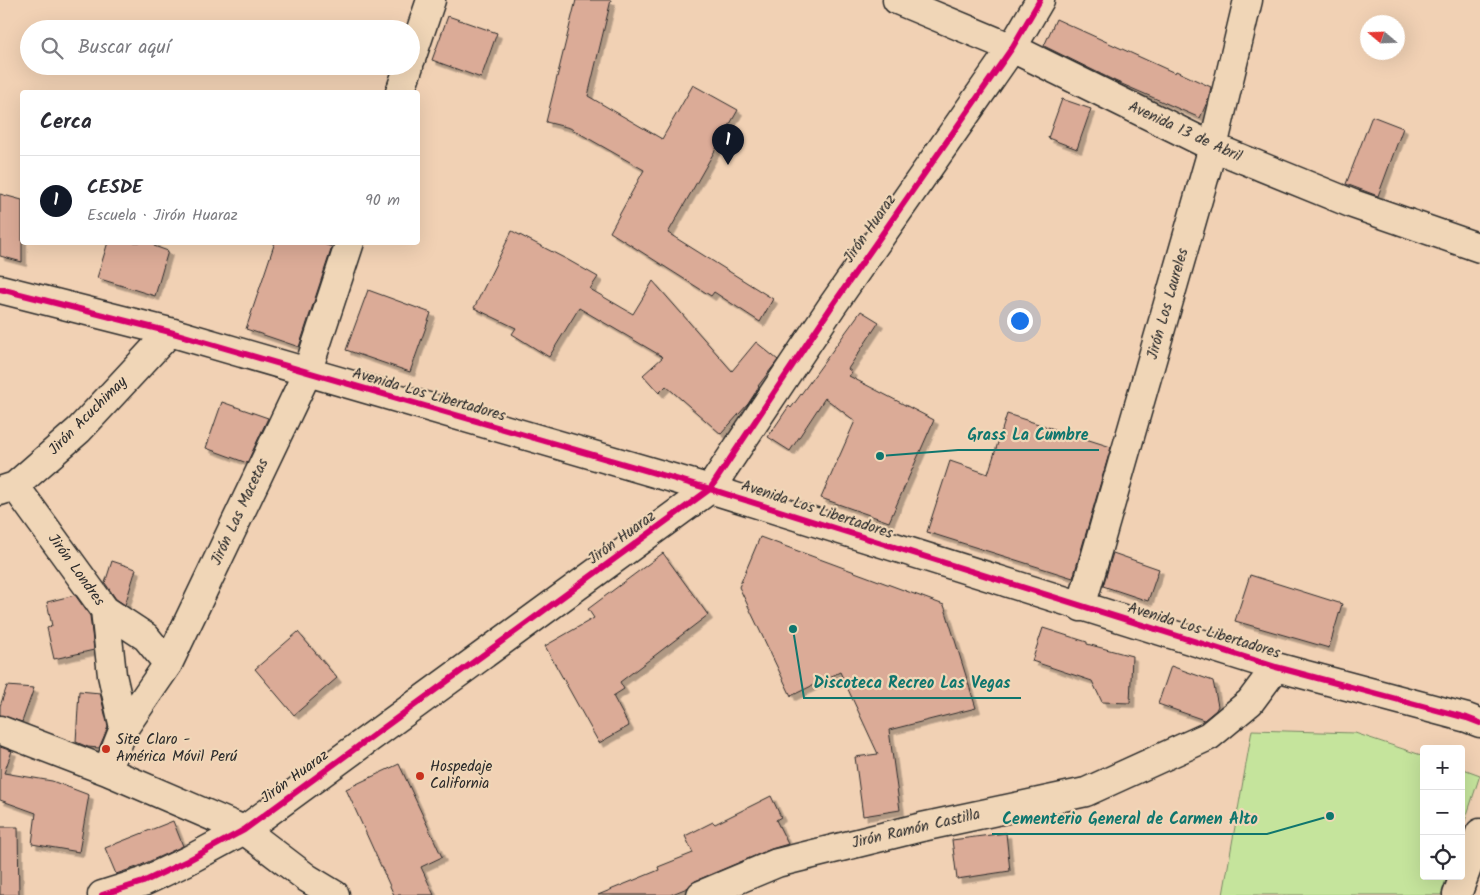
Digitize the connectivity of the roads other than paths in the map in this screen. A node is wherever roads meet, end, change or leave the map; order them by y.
1 (431, 0) edge
2 (897, 0) edge
3 (1040, 0) edge
4 (1248, 0) edge
5 (420, 32) edge
6 (1012, 48) junction
7 (406, 75) edge
8 (401, 90) edge
9 (1213, 147) junction
10 (349, 245) edge
11 (1480, 248) edge
12 (0, 289) edge
13 (170, 332) junction
14 (307, 373) junction
15 (7, 488) edge
16 (710, 490) junction
17 (1081, 607) junction
18 (105, 610) junction
19 (168, 664) junction
20 (1276, 667) junction
21 (1473, 720) edge
22 (124, 728) junction
23 (0, 730) edge
24 (1480, 744) edge
25 (107, 771) junction
26 (244, 830) junction
27 (1480, 833) edge
28 (102, 895) edge
29 (335, 895) edge
30 (701, 895) edge
31 (1458, 895) edge

1 - 5 street
2 - 6 street, Avenida 13 de Abril
3 - 6 street, Jirón Huaraz
4 - 9 street, Jirón Los Laureles
6 - 9 street, Avenida 13 de Abril
6 - 16 street, Jirón Huaraz
7 - 8 street
9 - 11 street, Avenida 13 de Abril
9 - 17 street, Jirón Los Laureles
10 - 14 street, Jirón Las Macetas
12 - 13 street, Avenida Los Libertadores
13 - 14 street, Avenida Los Libertadores
13 - 15 street, Jirón Acuchimay
14 - 16 street, Avenida Los Libertadores
14 - 19 street, Jirón Las Macetas
15 - 18 street, Jirón Londres
16 - 17 street, Avenida Los Libertadores
16 - 26 street, Jirón Huaraz
17 - 20 street, Avenida Los Libertadores
18 - 19 street, Jirón Londres
18 - 22 street
19 - 22 street, Jirón Las Macetas
20 - 21 street, Avenida Los Libertadores
20 - 30 street, Jirón Ramón Castilla
21 - 24 street
22 - 25 street, Jirón Las Macetas
23 - 25 street
25 - 26 street
26 - 28 street, Jirón Huaraz
26 - 29 street
27 - 31 street

